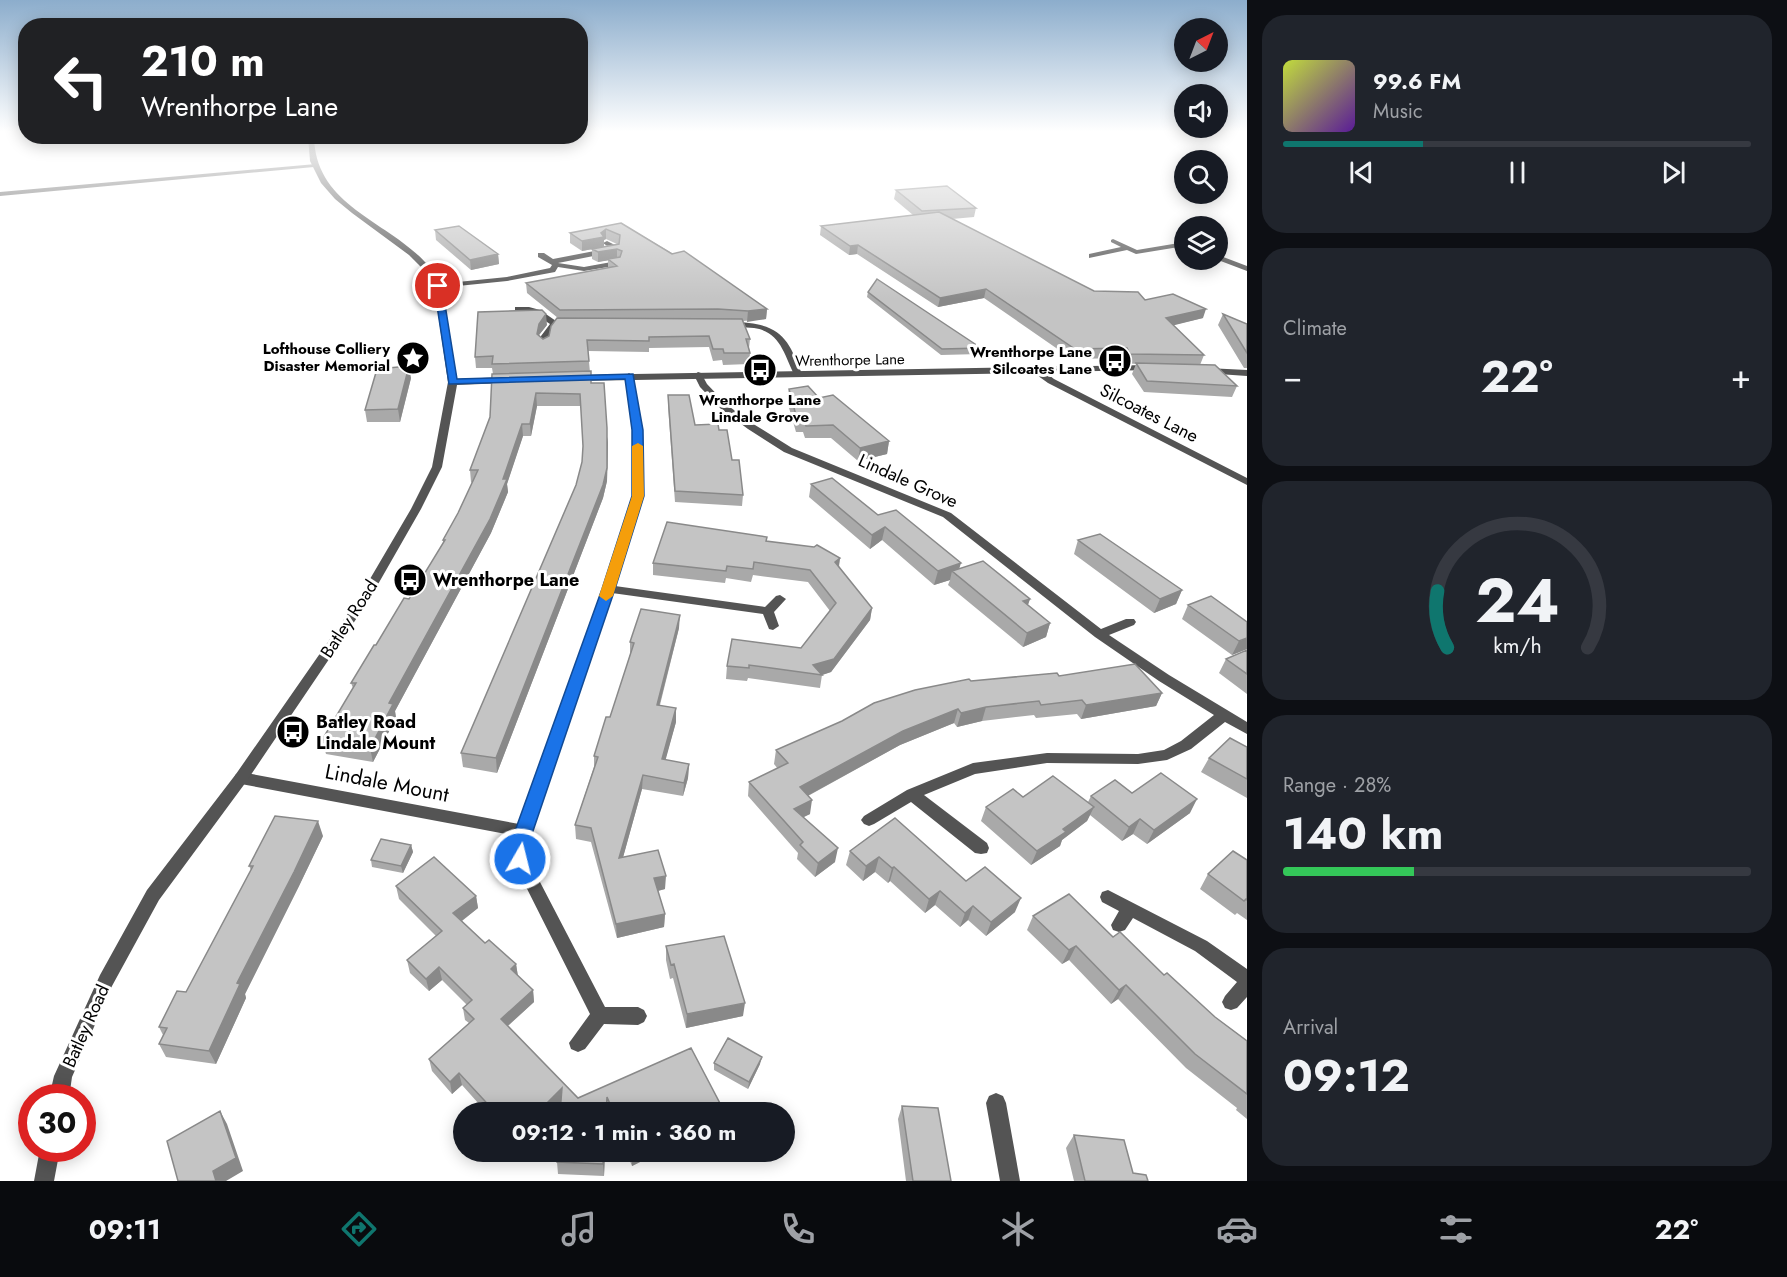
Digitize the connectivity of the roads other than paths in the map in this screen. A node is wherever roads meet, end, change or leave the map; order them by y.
1 (64, 188) edge
2 (327, 188) edge
3 (0, 194) edge
4 (1113, 241) dead end
5 (607, 243) edge
6 (1174, 246) edge
7 (1127, 248) junction
8 (541, 255) dead end
9 (1092, 256) dead end
10 (1228, 261) edge
11 (556, 262) junction
12 (617, 263) edge
13 (1247, 269) edge
14 (438, 286) junction
15 (518, 309) edge
16 (555, 324) junction
17 (717, 324) edge
18 (578, 325) edge
19 (544, 345) edge
20 (1165, 368) edge
21 (1201, 370) edge
22 (1037, 371) junction
23 (1247, 373) edge
24 (798, 374) junction
25 (698, 375) junction
26 (629, 376) junction
27 (570, 378) edge
28 (512, 380) edge
29 (453, 382) junction
30 (1247, 482) edge
31 (608, 589) junction
32 (780, 599) dead end
33 (768, 611) junction
34 (1130, 622) dead end
35 (773, 626) dead end
36 (1099, 634) junction
37 (1223, 716) junction
38 (1247, 729) edge
39 (241, 778) junction
40 (912, 794) junction
41 (869, 820) dead end
42 (524, 831) junction
43 (981, 848) dead end
44 (1108, 897) dead end
45 (1130, 909) junction
46 (1119, 925) dead end
47 (1247, 979) edge
48 (1247, 984) edge
49 (1231, 1002) dead end
50 (600, 1015) junction
51 (638, 1016) dead end
52 (578, 1043) dead end
53 (62, 1084) edge
54 (996, 1103) dead end
55 (47, 1162) edge
56 (43, 1181) edge
57 (1011, 1181) edge

1 - 3 street
2 - 14 street, Batley Road
4 - 7 street
5 - 11 street
6 - 7 street
7 - 9 street
8 - 11 street
10 - 13 street
11 - 12 street
11 - 14 street
14 - 29 street, Batley Road
15 - 16 street
16 - 18 street
16 - 19 street
17 - 24 street
20 - 22 street, Wrenthorpe Lane
21 - 23 street
22 - 24 street, Wrenthorpe Lane
22 - 30 street, Silcoates Lane
24 - 25 street, Wrenthorpe Lane
25 - 26 street, Wrenthorpe Lane
25 - 36 street, Lindale Grove
26 - 27 street, Wrenthorpe Lane
26 - 31 street
28 - 29 street
29 - 39 street, Batley Road
31 - 33 street
31 - 42 street
32 - 33 street
33 - 35 street
34 - 36 street
36 - 37 street, Lindale Grove
37 - 38 street, Lindale Grove
37 - 40 street
39 - 42 street, Lindale Mount
39 - 53 street, Batley Road
40 - 41 street
40 - 43 street
42 - 50 street
44 - 45 street
45 - 46 street
45 - 47 street
48 - 49 street
50 - 51 street
50 - 52 street
54 - 57 street
55 - 56 street

